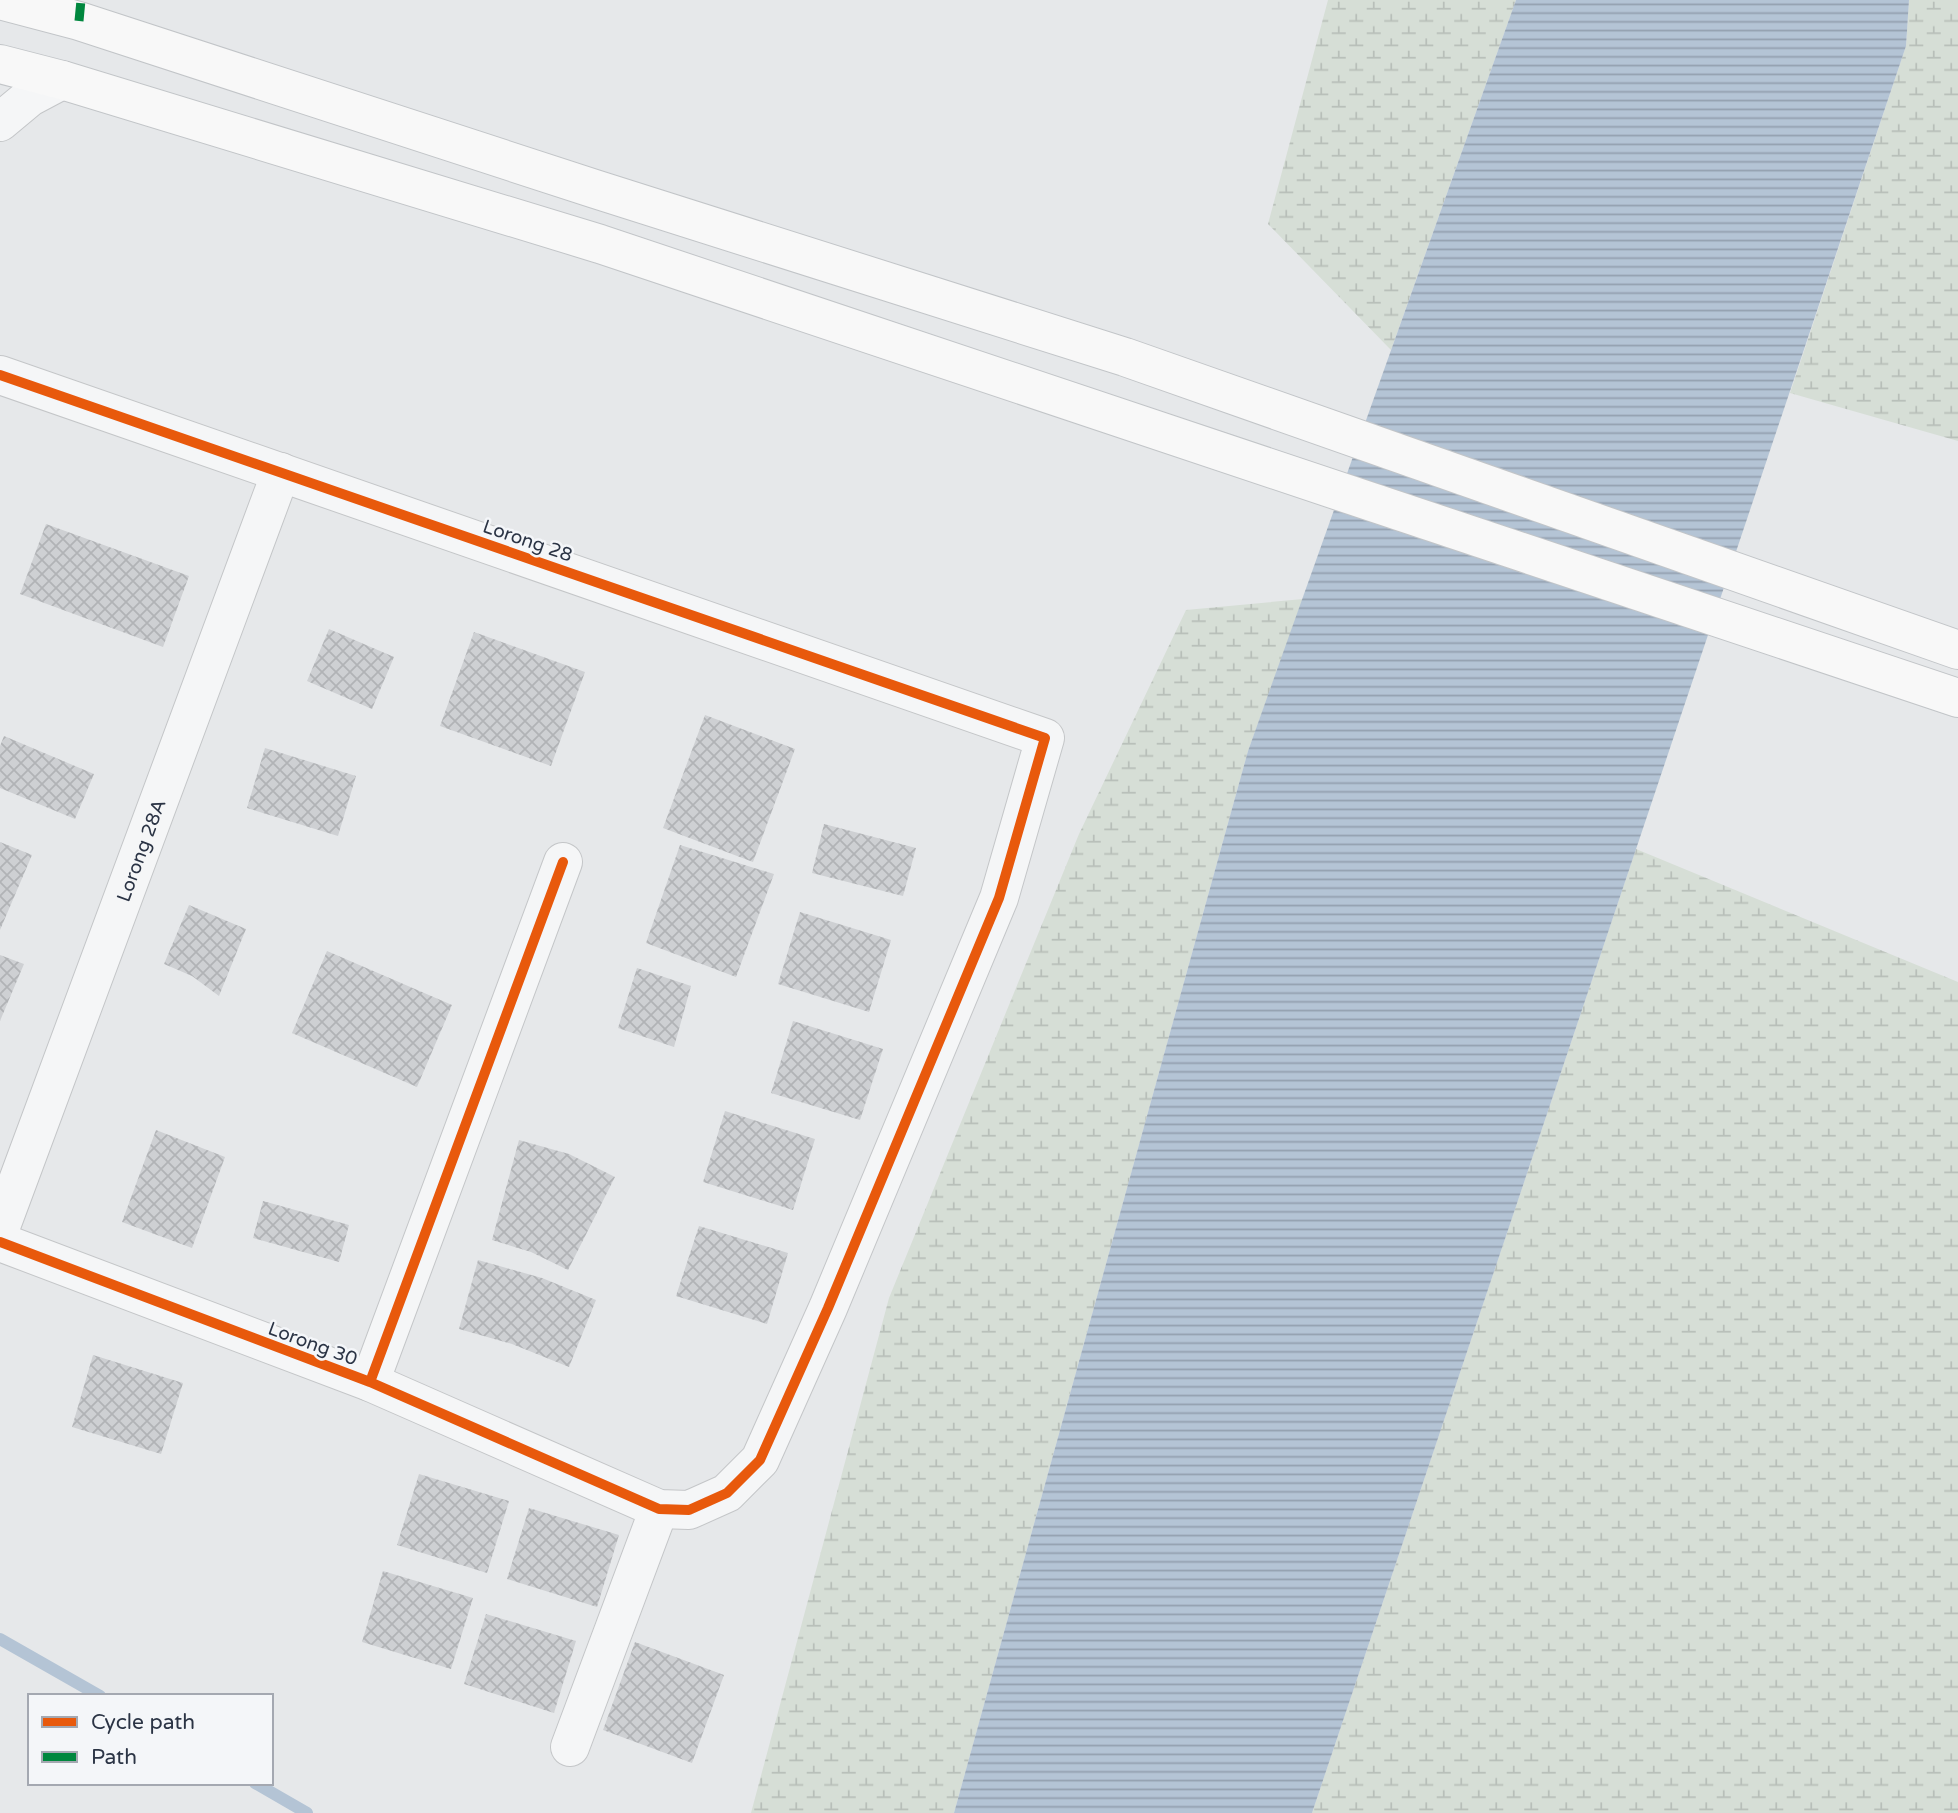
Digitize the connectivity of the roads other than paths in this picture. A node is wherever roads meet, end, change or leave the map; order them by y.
1 (0, 0) edge
2 (0, 64) edge
3 (62, 80) junction
4 (0, 122) edge
5 (0, 375) edge
6 (281, 472) junction
7 (1958, 650) edge
8 (1958, 698) edge
9 (563, 862) dead end
10 (0, 1229) edge
11 (0, 1242) edge
12 (370, 1382) junction
13 (674, 1509) junction
14 (570, 1747) dead end

1 - 7 main road
2 - 3 main road
3 - 4 street
3 - 8 main road
5 - 6 street, Lorong 28
6 - 10 street, Lorong 28A
6 - 13 street, Lorong 28
9 - 12 street
11 - 12 street, Lorong 30
12 - 13 street, Lorong 30
13 - 14 street

